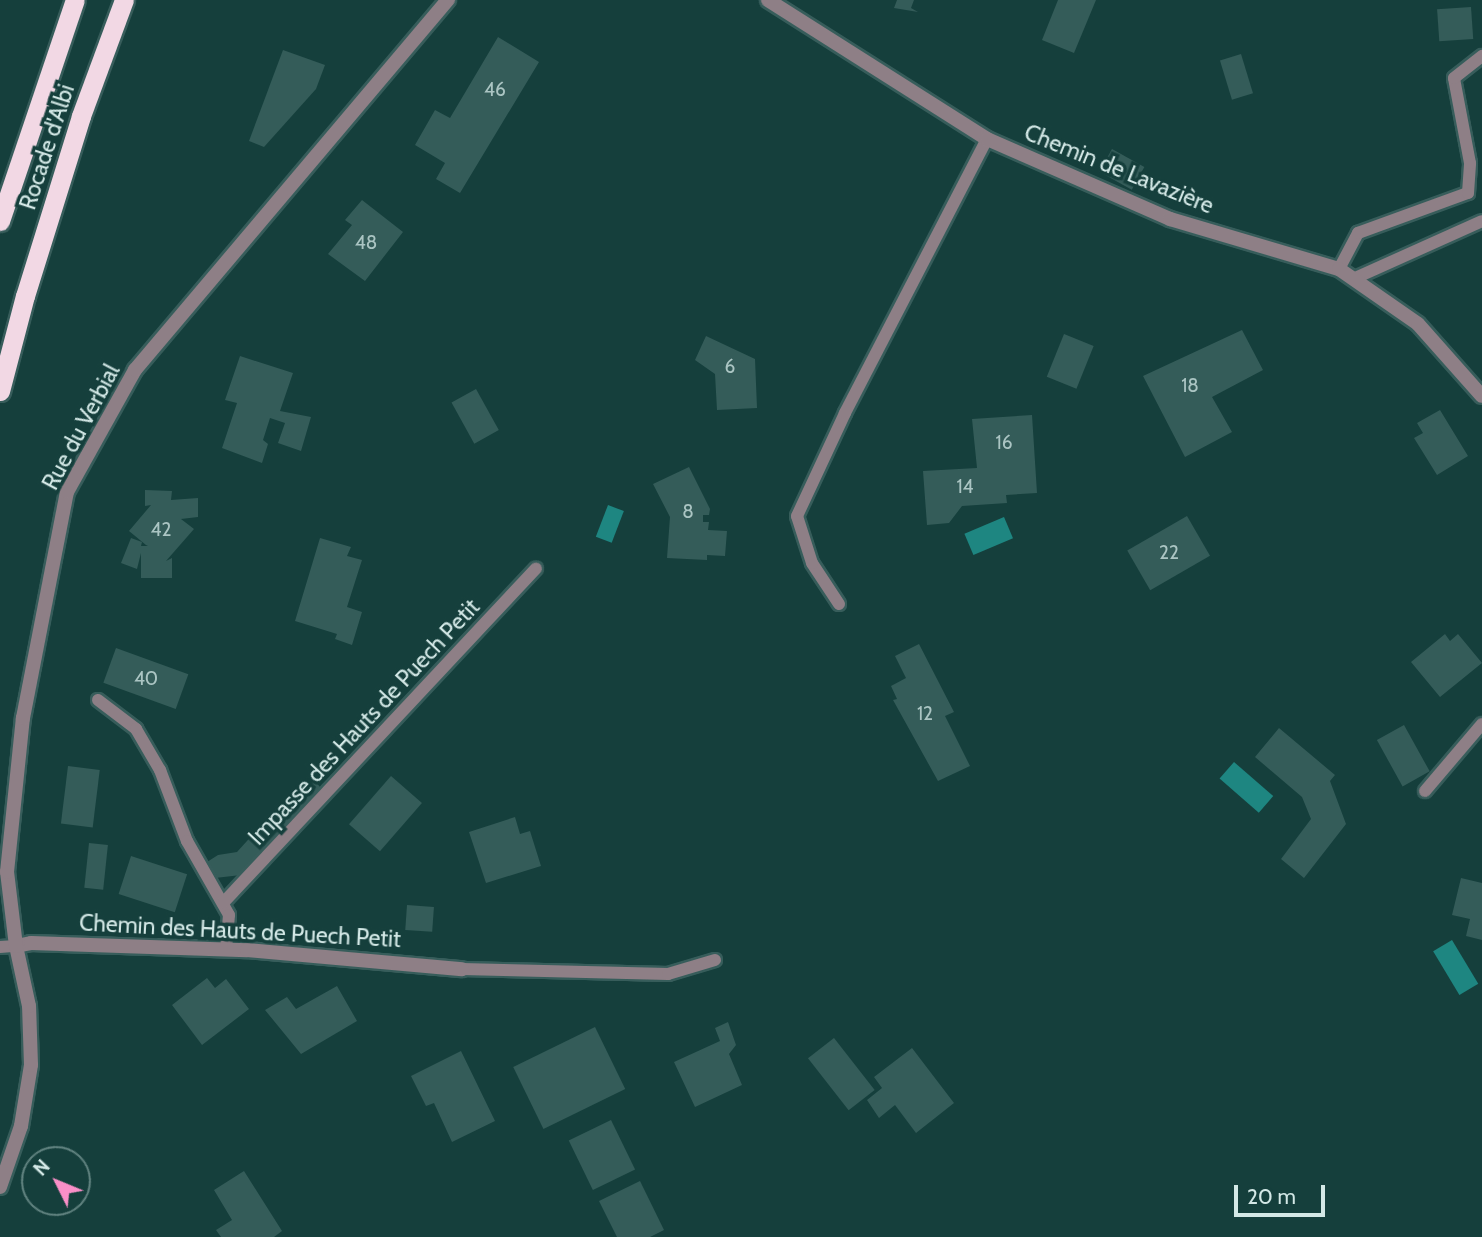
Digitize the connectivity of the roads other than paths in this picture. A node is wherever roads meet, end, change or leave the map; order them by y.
1 (75, 0) edge
2 (124, 0) edge
3 (448, 0) edge
4 (768, 0) edge
5 (1482, 56) edge
6 (987, 139) junction
7 (0, 221) edge
8 (1482, 221) edge
9 (1339, 269) junction
10 (1353, 279) junction
11 (0, 391) edge
12 (1482, 396) edge
13 (536, 569) dead end
14 (839, 604) dead end
15 (98, 700) dead end
16 (1482, 724) edge
17 (1425, 791) dead end
18 (223, 903) junction
19 (16, 946) junction
20 (0, 947) edge
21 (226, 949) junction
22 (715, 960) dead end
23 (462, 969) joint
24 (0, 1187) edge

1 - 7 highway, Rocade d'Albi
2 - 11 highway, Rocade d'Albi
3 - 19 street, Rue du Verbial
4 - 6 street, Chemin de Lavazière
5 - 9 lane
6 - 9 street, Chemin de Lavazière
6 - 14 lane
8 - 10 lane
9 - 10 street, Chemin de Lavazière
10 - 12 street, Chemin de Lavazière
13 - 18 lane, Impasse des Hauts de Puech Petit
15 - 18 lane
16 - 17 lane
18 - 21 lane
19 - 20 lane
19 - 21 street, Chemin des Hauts de Puech Petit
19 - 24 street, Rue du Verbial
21 - 23 street, Chemin des Hauts de Puech Petit
22 - 23 lane

